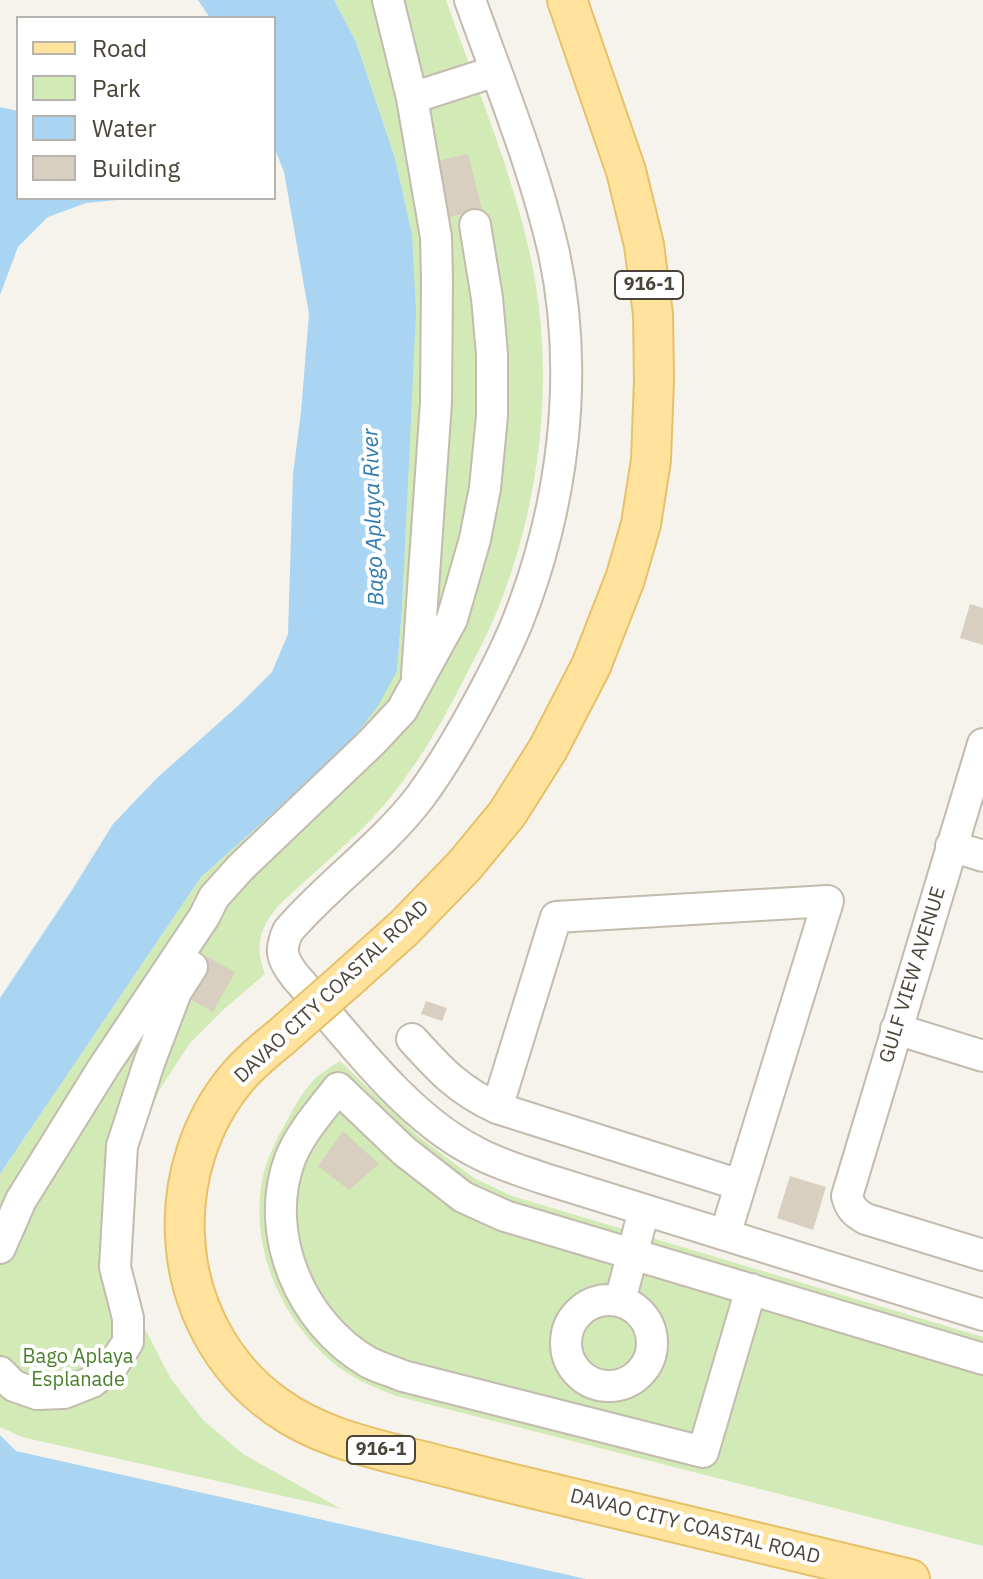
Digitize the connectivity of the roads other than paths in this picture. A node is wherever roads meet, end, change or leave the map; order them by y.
1 (470, 0) edge
2 (567, 0) edge
3 (388, 8) edge
4 (496, 71) junction
5 (412, 98) junction
6 (475, 225) dead end
7 (416, 685) junction
8 (983, 744) edge
9 (951, 846) junction
10 (983, 856) edge
11 (231, 909) dead end
12 (896, 1029) junction
13 (412, 1039) dead end
14 (983, 1056) edge
15 (497, 1108) junction
16 (740, 1185) junction
17 (644, 1210) junction
18 (725, 1235) junction
19 (0, 1248) edge
20 (632, 1253) junction
21 (983, 1255) edge
22 (751, 1289) junction
23 (620, 1301) junction
24 (983, 1315) edge
25 (983, 1359) edge
26 (0, 1372) edge
27 (598, 1385) junction
28 (588, 1423) junction
29 (910, 1579) edge

1 - 4 street
2 - 29 main road, DAVAO CITY COASTAL ROAD / 916-1, bridge
3 - 5 street
4 - 5 street
4 - 17 street
5 - 7 street
6 - 7 street
7 - 19 street
8 - 9 street, GULF VIEW AVENUE
9 - 10 street
9 - 12 street, GULF VIEW AVENUE
11 - 26 street
12 - 14 street
12 - 21 street, GULF VIEW AVENUE
13 - 15 street
15 - 16 street
15 - 16 street
16 - 18 street
17 - 18 street
17 - 20 street
18 - 24 street
20 - 22 street
20 - 23 street
20 - 28 street
22 - 25 street
22 - 28 street
23 - 27 street
23 - 27 street
27 - 28 street

